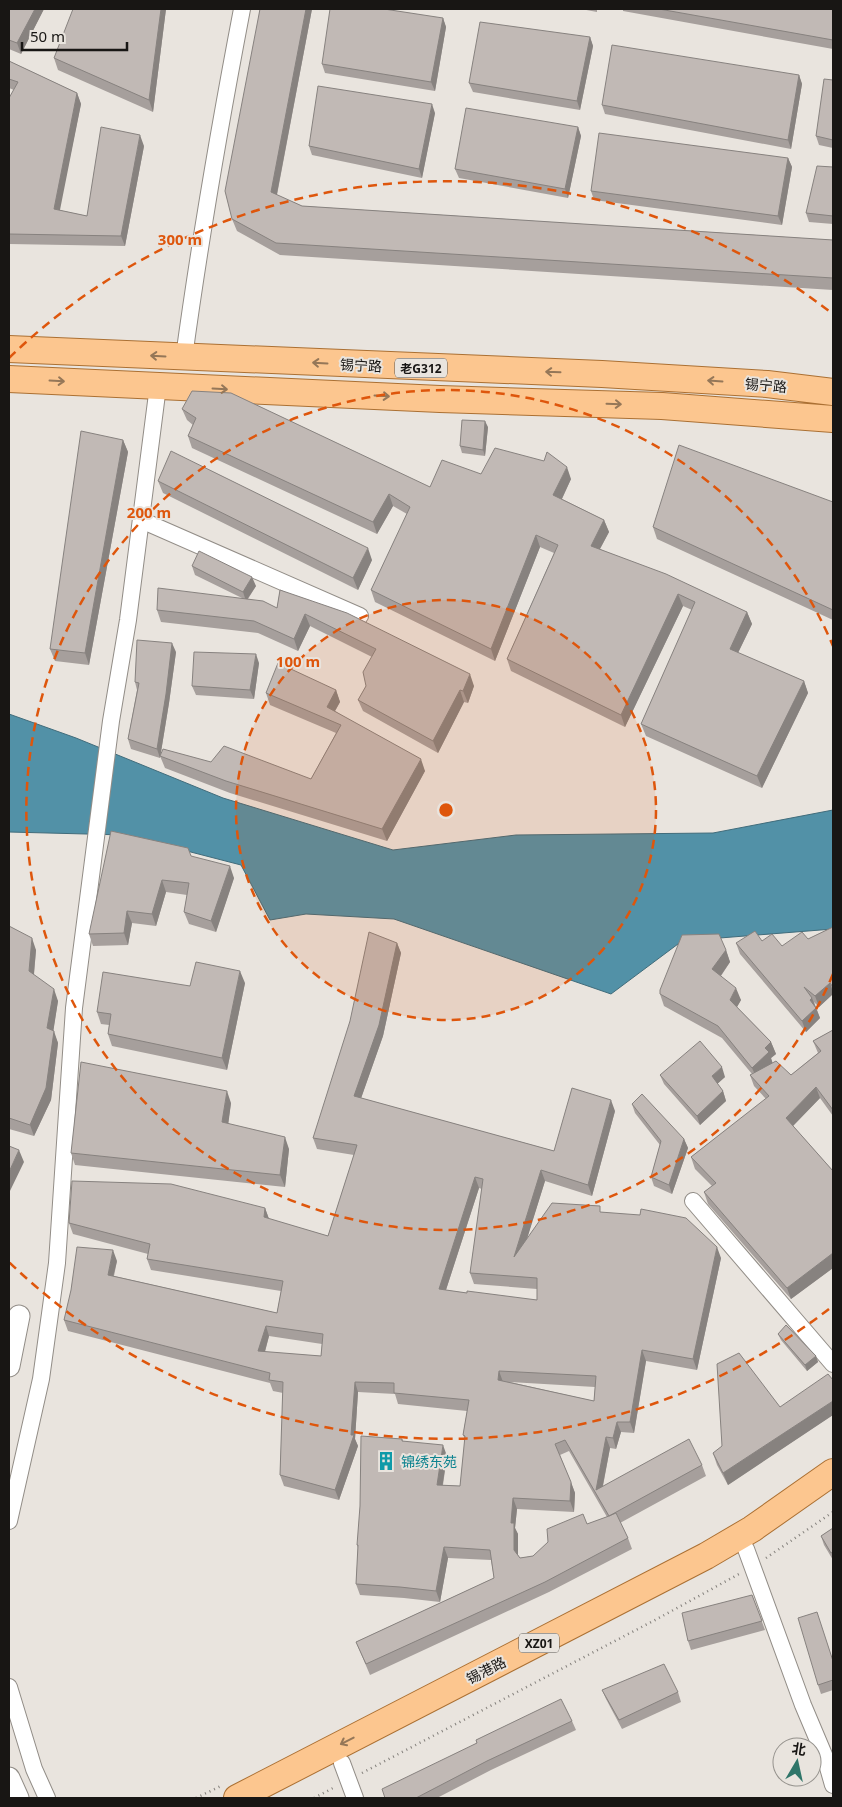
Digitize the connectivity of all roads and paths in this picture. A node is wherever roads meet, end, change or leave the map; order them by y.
1 (242, 9) edge
2 (9, 349) edge
3 (184, 357) junction
4 (9, 379) edge
5 (158, 386) junction
6 (833, 392) edge
7 (833, 419) edge
8 (141, 520) junction
9 (360, 616) dead end
10 (693, 1201) dead end
11 (19, 1316) dead end
12 (833, 1364) edge
13 (9, 1366) edge
14 (833, 1472) edge
15 (833, 1490) edge
16 (833, 1512) edge
17 (9, 1521) edge
18 (749, 1558) junction
19 (9, 1687) edge
20 (345, 1772) junction
21 (9, 1778) edge
22 (833, 1784) edge
23 (18, 1798) edge
24 (47, 1798) edge
25 (237, 1798) edge
26 (276, 1798) edge
27 (314, 1798) edge
28 (355, 1798) edge

1 - 3 street
3 -> 2 main road, 锡宁路 / 老G312
6 -> 3 main road, 锡宁路 / 老G312
4 -> 5 main road, 锡宁路 / 老G312
5 -> 7 main road, 锡宁路 / 老G312
5 - 8 street
8 - 9 street
8 - 17 street
10 - 12 street
11 - 13 street
14 -> 25 main road, 锡港路 / XZ01
15 - 18 main road, 锡港路 / XZ01
16 - 18 path
18 - 20 main road, 锡港路 / XZ01
18 - 20 path
18 - 22 street
19 - 24 street
20 - 26 main road, 锡港路 / XZ01
20 - 27 path
20 - 28 street
21 - 23 street

